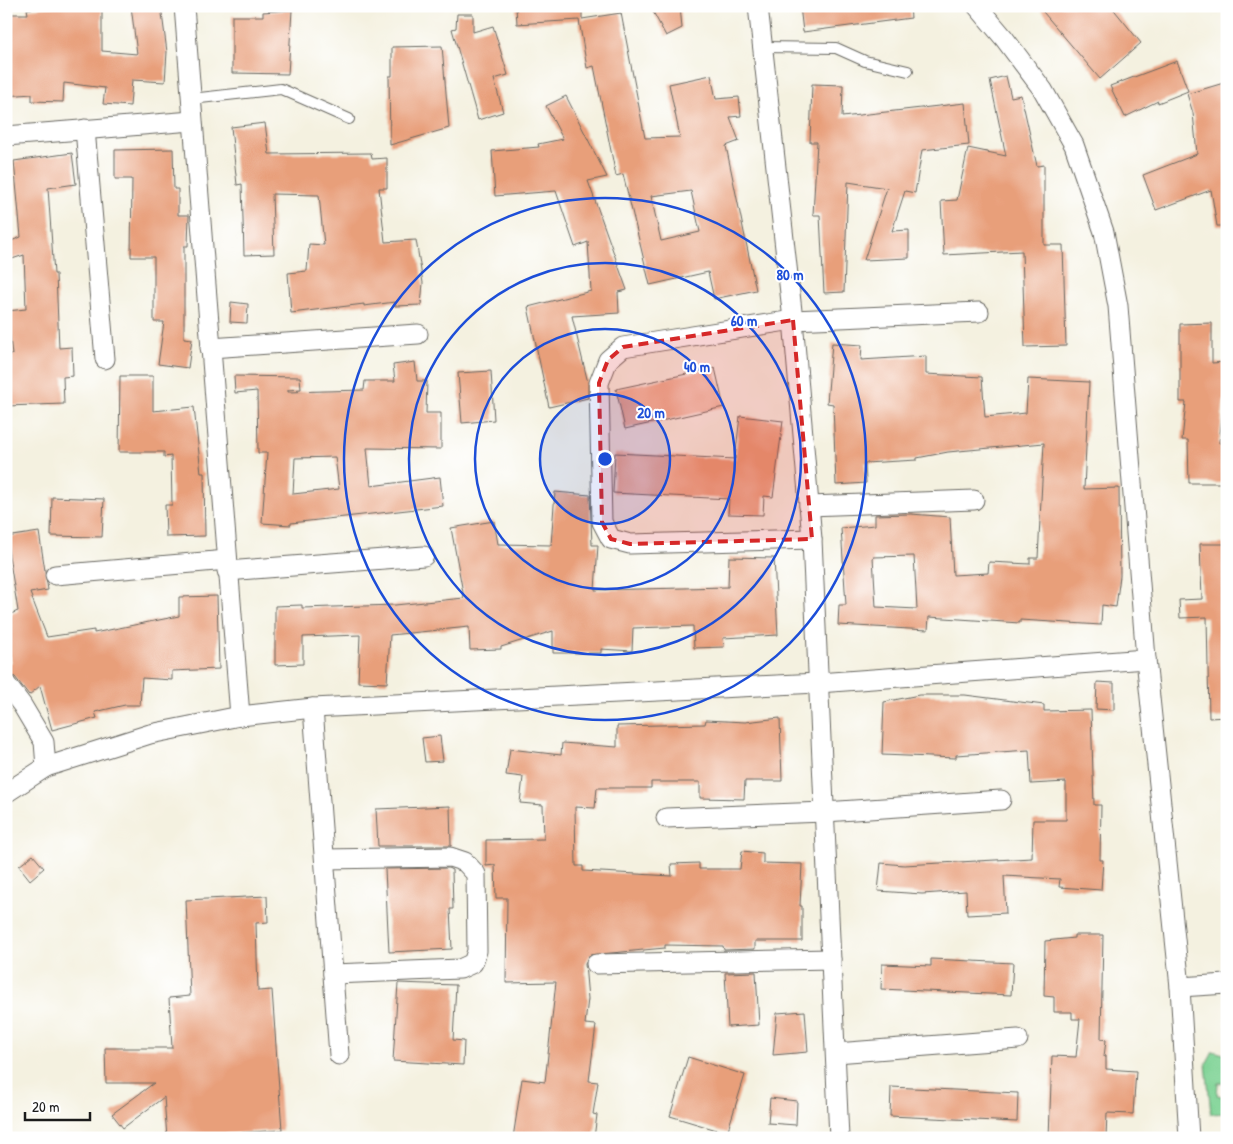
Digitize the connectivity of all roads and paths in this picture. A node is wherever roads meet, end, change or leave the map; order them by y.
1 (184, 6) edge
2 (758, 6) edge
3 (977, 6) edge
4 (763, 47) junction
5 (908, 71) dead end
6 (191, 99) junction
7 (350, 119) dead end
8 (192, 120) junction
9 (85, 129) junction
10 (6, 136) edge
11 (978, 312) dead end
12 (793, 320) junction
13 (418, 334) dead end
14 (210, 348) junction
15 (104, 360) dead end
16 (974, 500) dead end
17 (809, 506) junction
18 (812, 539) junction
19 (424, 556) dead end
20 (227, 566) junction
21 (55, 575) dead end
22 (1146, 658) junction
23 (818, 683) junction
24 (6, 684) edge
25 (313, 708) junction
26 (240, 716) junction
27 (46, 767) junction
28 (6, 793) edge
29 (1001, 800) dead end
30 (825, 812) junction
31 (666, 818) dead end
32 (325, 859) junction
33 (831, 959) junction
34 (596, 964) dead end
35 (333, 974) junction
36 (1227, 984) edge
37 (1180, 987) junction
38 (1018, 1039) dead end
39 (836, 1053) junction
40 (339, 1056) dead end
41 (838, 1138) edge
42 (1189, 1138) edge

1 - 6 street
2 - 4 street
3 - 22 street
4 - 5 lane
4 - 12 street
6 - 7 lane
6 - 8 street
8 - 9 street
8 - 14 street
9 - 10 street
9 - 15 street
11 - 12 street
12 - 17 street
12 - 18 street
13 - 14 street
14 - 20 street
16 - 17 street
17 - 18 street
18 - 23 street
19 - 20 street
20 - 21 street
20 - 26 street
22 - 23 street
22 - 37 street
23 - 25 street
23 - 30 street
24 - 27 street
25 - 26 street
25 - 32 street
26 - 27 street
27 - 28 street
29 - 30 street
30 - 31 street
30 - 33 street
32 - 35 street
32 - 35 street
33 - 34 street
33 - 39 street
35 - 40 street
36 - 37 street
37 - 42 street
38 - 39 street
39 - 41 street

